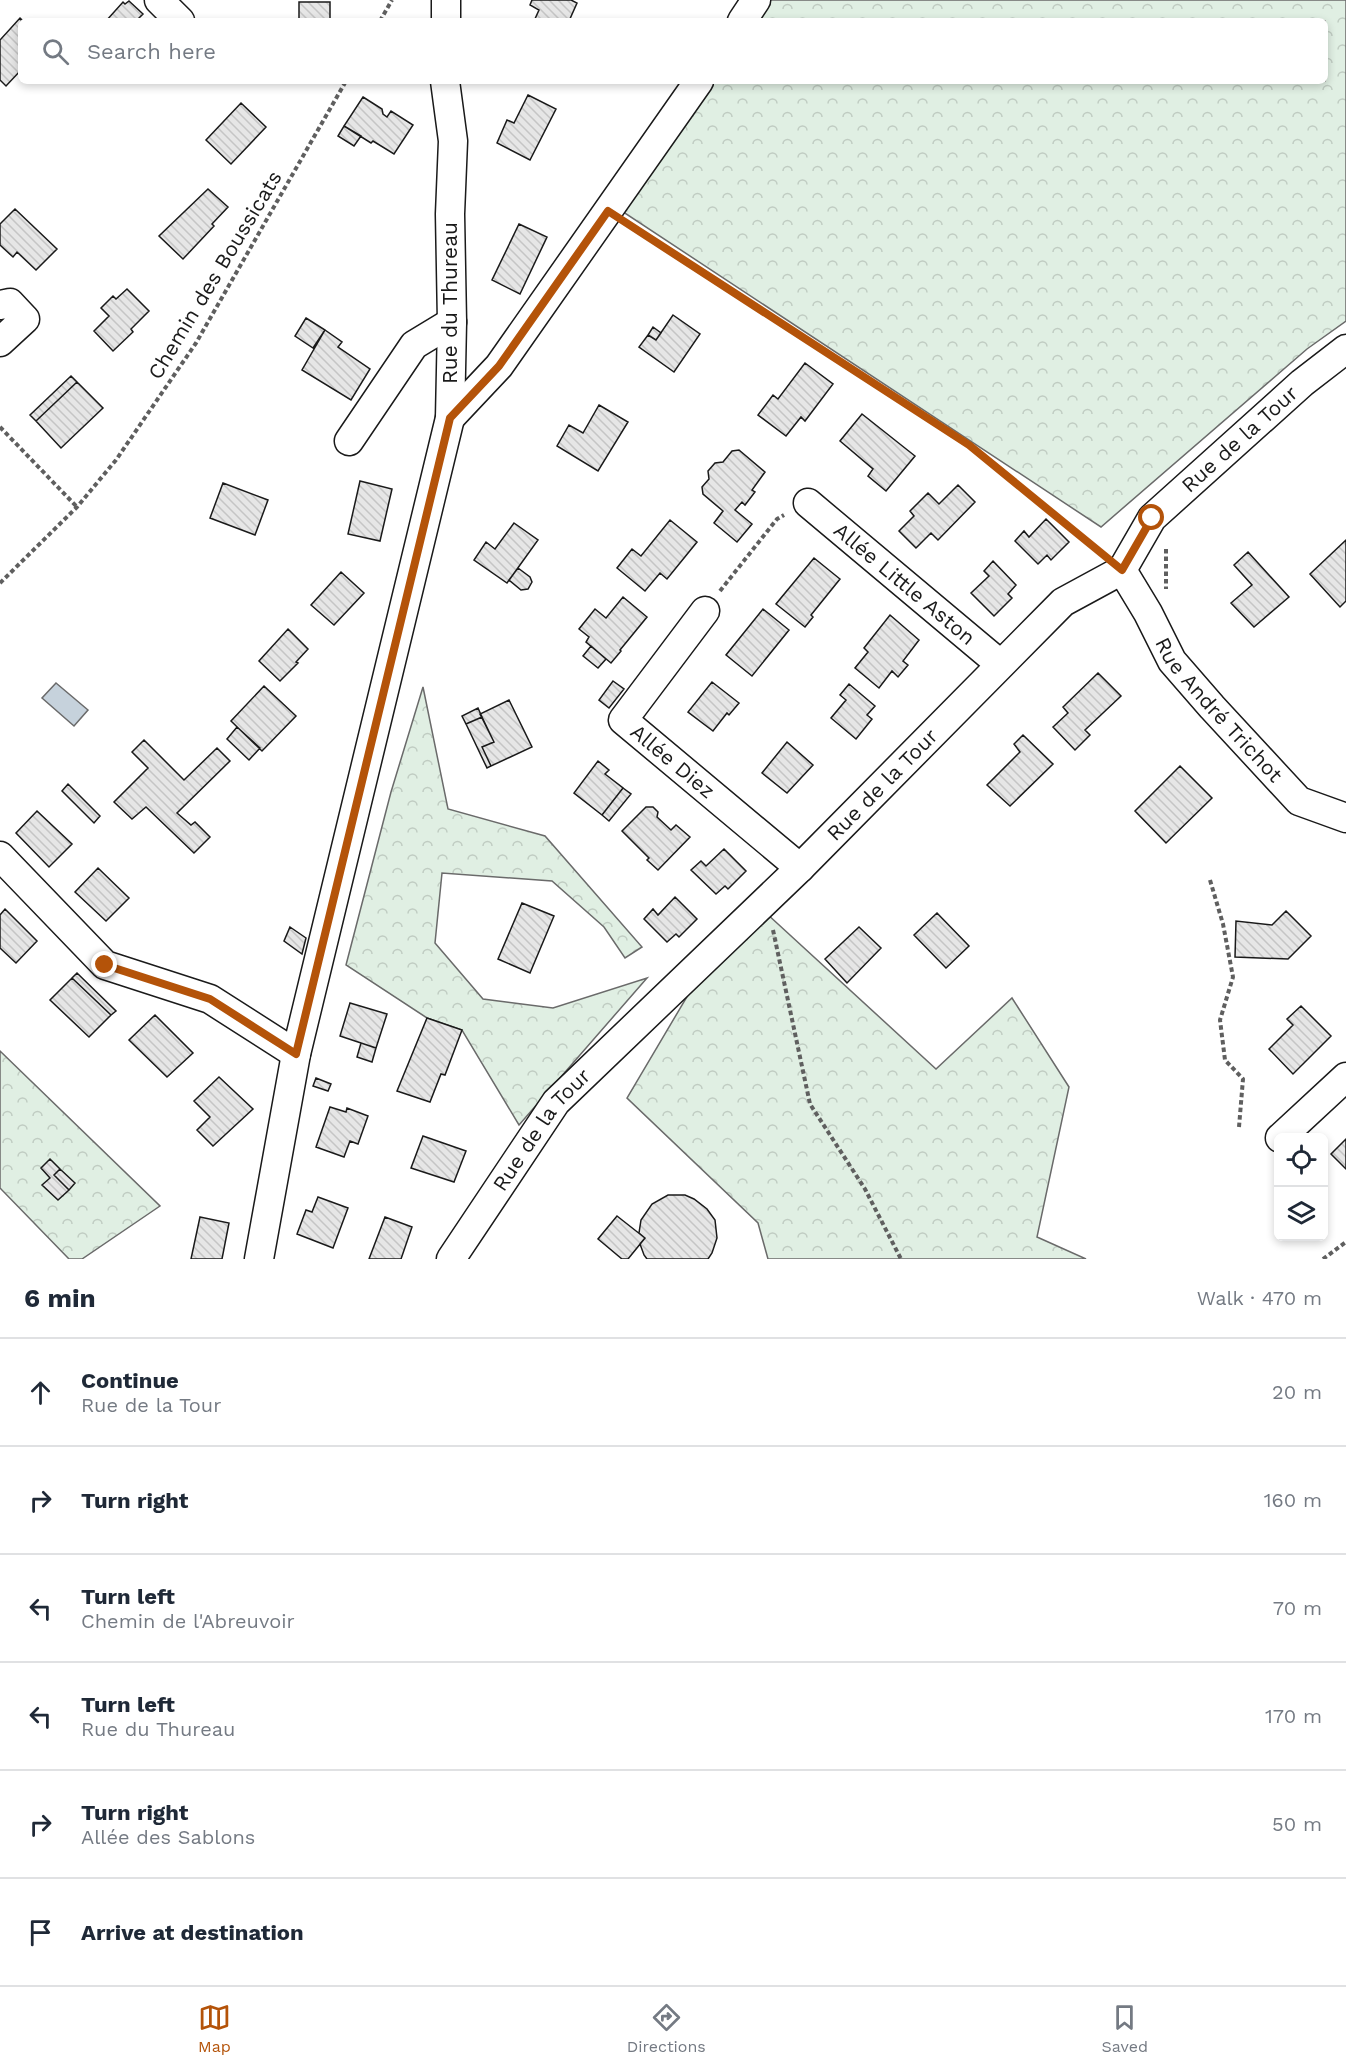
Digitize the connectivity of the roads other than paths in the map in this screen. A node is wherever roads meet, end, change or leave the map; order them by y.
1 (159, 0) edge
2 (446, 0) edge
3 (756, 0) edge
4 (177, 18) edge
5 (446, 18) edge
6 (744, 18) edge
7 (445, 84) edge
8 (697, 84) edge
9 (0, 305) edge
10 (452, 322) junction
11 (0, 342) edge
12 (1346, 349) edge
13 (450, 418) junction
14 (349, 441) dead end
15 (808, 503) road end
16 (1122, 570) junction
17 (705, 611) road end
18 (1000, 664) junction
19 (1346, 818) edge
20 (0, 856) edge
21 (800, 868) junction
22 (296, 1054) junction
23 (1346, 1077) edge
24 (1285, 1133) edge
25 (259, 1259) edge
26 (451, 1259) edge

1 - 4 street
2 - 5 street
3 - 6 street
7 - 10 street, Rue du Thureau
8 - 13 street
9 - 11 street
10 - 13 street, Rue du Thureau
10 - 14 street
12 - 16 street, Rue de la Tour
13 - 22 street, Rue du Thureau
15 - 18 street, Allée Little Aston
16 - 18 street, Rue de la Tour
16 - 19 street, Rue André Trichot
17 - 21 street, Allée Diez
18 - 21 street, Rue de la Tour
20 - 22 street
21 - 26 street, Rue de la Tour
22 - 25 street, Rue du Thureau
23 - 24 street

